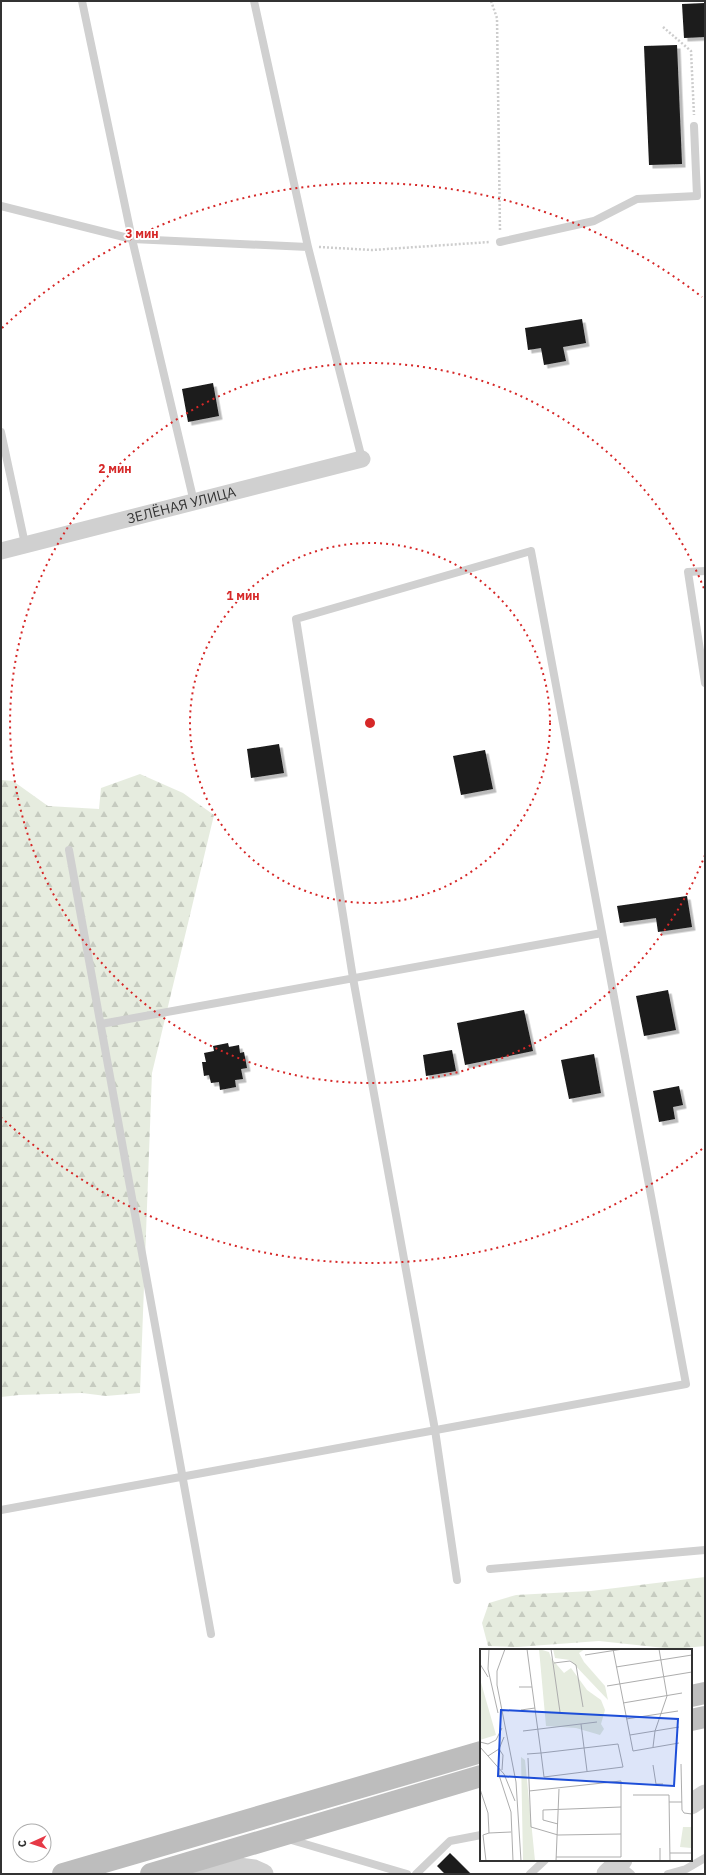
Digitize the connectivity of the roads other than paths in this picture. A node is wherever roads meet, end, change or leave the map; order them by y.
1 (82, 1) edge
2 (254, 1) edge
3 (694, 126) road end
4 (701, 196) edge
5 (1, 206) edge
6 (132, 239) junction
7 (500, 242) road end
8 (308, 247) junction
9 (1, 432) edge
10 (362, 460) joint
11 (194, 502) junction
12 (25, 544) junction
13 (1, 550) edge
14 (705, 571) edge
15 (705, 683) edge
16 (69, 850) dead end
17 (602, 933) junction
18 (353, 978) junction
19 (101, 1024) junction
20 (435, 1430) junction
21 (182, 1476) junction
22 (1, 1510) edge
23 (705, 1550) edge
24 (490, 1569) dead end
25 (457, 1580) dead end
26 (211, 1634) dead end
27 (705, 1693) edge
28 (692, 1696) edge
29 (705, 1717) edge
30 (692, 1720) edge
31 (480, 1752) edge
32 (480, 1776) edge
33 (705, 1795) edge
34 (692, 1803) edge
35 (480, 1835) edge
36 (280, 1836) junction
37 (705, 1858) edge
38 (544, 1861) edge
39 (192, 1862) junction
40 (63, 1874) edge
41 (151, 1874) edge
42 (263, 1874) edge
43 (407, 1874) edge
44 (416, 1874) edge
45 (530, 1874) edge
46 (668, 1874) edge

1 - 6 lane
2 - 8 lane
3 - 4 lane
4 - 7 lane
5 - 6 lane
6 - 8 lane
6 - 11 lane
8 - 10 lane
9 - 12 lane
10 - 11 street, ЗЕЛЁНАЯ УЛИЦА
11 - 12 street, ЗЕЛЁНАЯ УЛИЦА
12 - 13 street, ЗЕЛЁНАЯ УЛИЦА
14 - 15 lane
16 - 19 lane
17 - 18 lane
17 - 18 lane
17 - 20 lane
18 - 19 lane
18 - 20 lane
19 - 21 lane
20 - 21 lane
20 - 25 lane
21 - 22 lane
21 - 26 lane
23 - 24 lane
27 - 28 main road
29 - 30 main road
31 - 40 main road
32 - 36 main road
33 - 34 street
35 - 44 lane
36 - 39 main road
36 - 43 lane
37 - 46 lane
38 - 45 lane
39 - 41 main road
39 - 42 street

